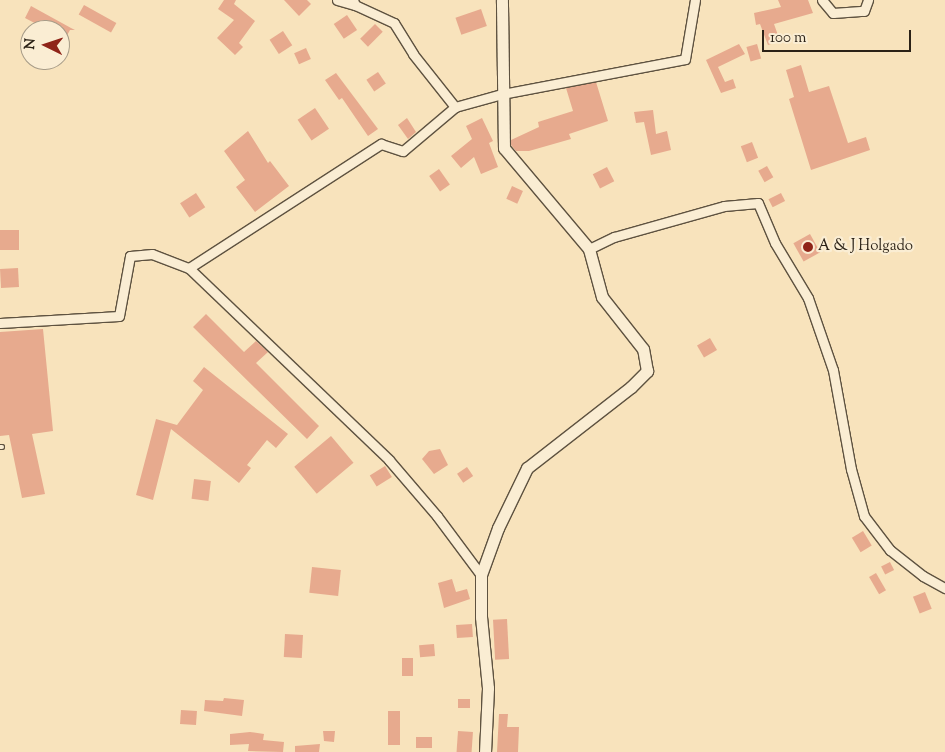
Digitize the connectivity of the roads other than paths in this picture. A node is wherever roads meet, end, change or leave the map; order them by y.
1 (337, 0) edge
2 (502, 0) edge
3 (695, 0) edge
4 (822, 0) edge
5 (868, 0) edge
6 (354, 3) edge
7 (502, 94) junction
8 (455, 107) junction
9 (589, 249) junction
10 (189, 268) junction
11 (0, 322) edge
12 (481, 575) junction
13 (945, 588) edge
14 (485, 752) edge

1 - 6 street
2 - 7 street
3 - 7 street
4 - 5 street
6 - 8 street
7 - 8 street
7 - 9 street
8 - 10 street
9 - 12 street
9 - 13 street
10 - 11 street
10 - 12 street
12 - 14 street

